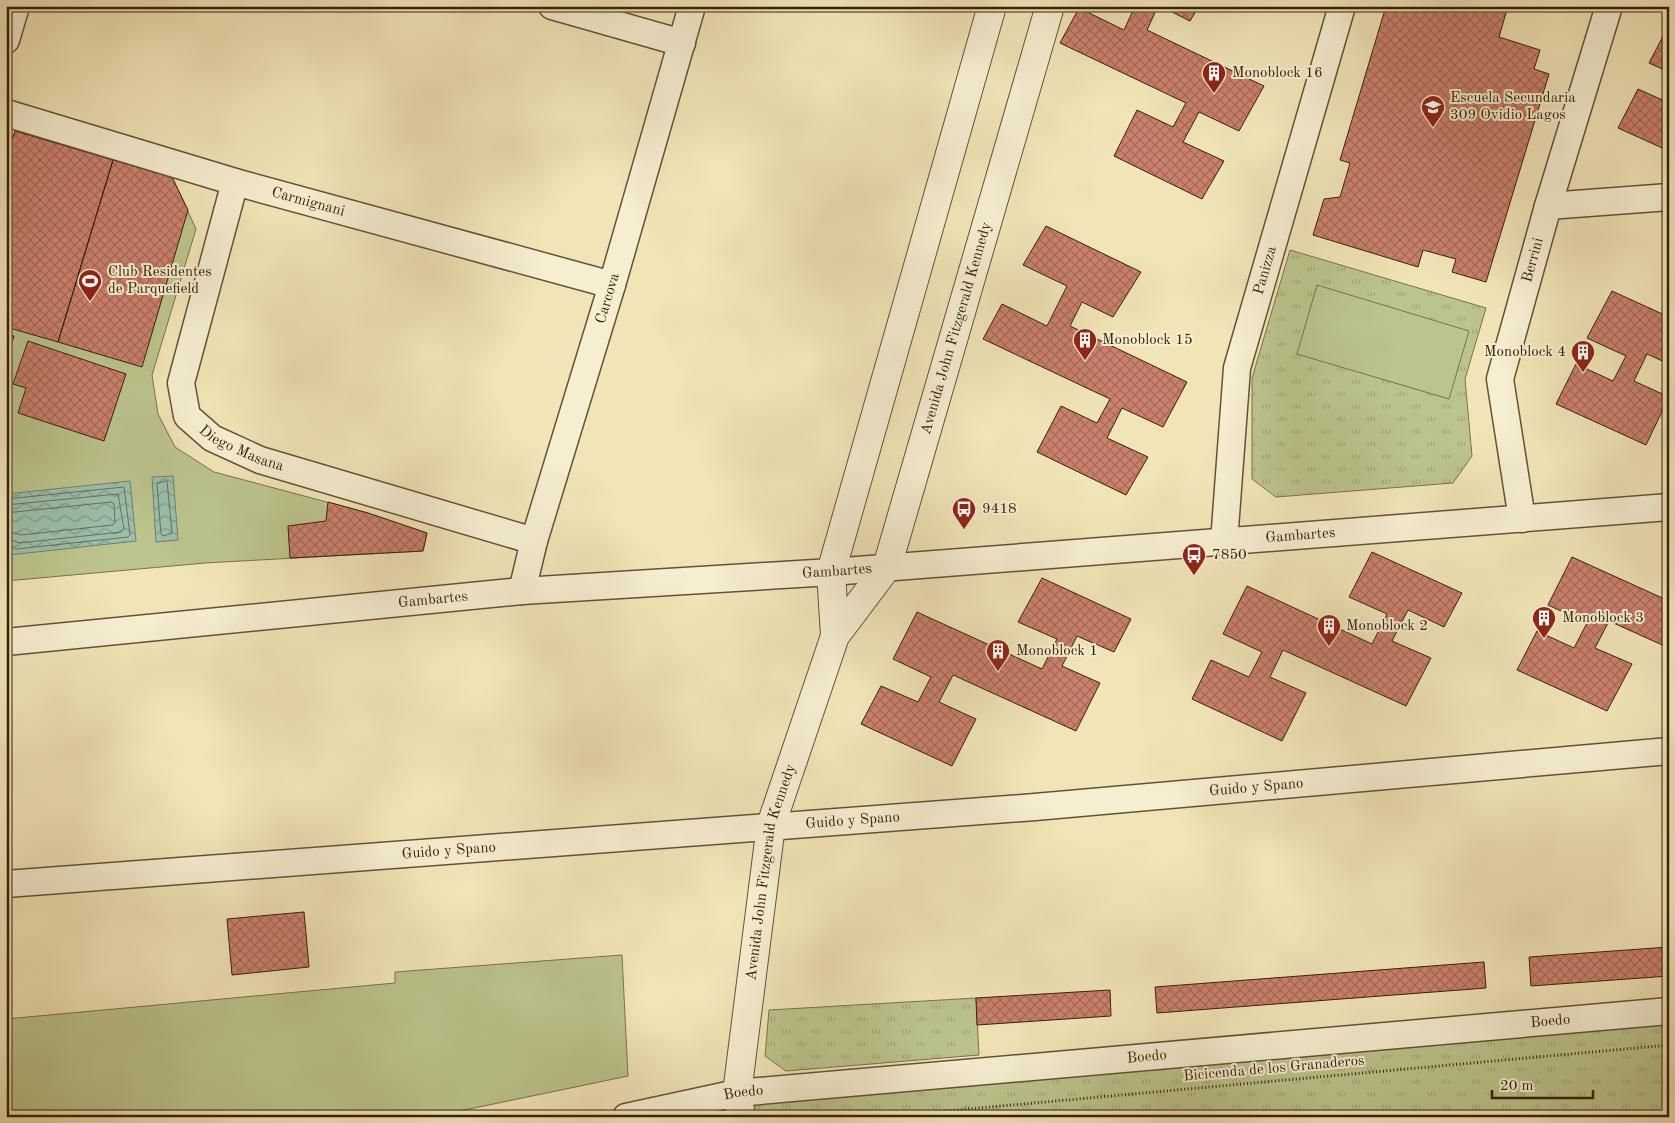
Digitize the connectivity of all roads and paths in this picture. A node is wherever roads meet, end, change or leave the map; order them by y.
1 (16, 6) edge
2 (552, 6) edge
3 (692, 6) edge
4 (992, 6) edge
5 (1050, 6) edge
6 (1342, 6) edge
7 (1609, 6) edge
8 (6, 40) edge
9 (682, 43) junction
10 (6, 113) edge
11 (235, 182) junction
12 (1669, 198) edge
13 (1548, 206) junction
14 (612, 285) junction
15 (1669, 507) edge
16 (1522, 519) junction
17 (534, 541) junction
18 (1224, 542) junction
19 (887, 567) junction
20 (831, 572) junction
21 (522, 591) junction
22 (835, 636) junction
23 (6, 642) edge
24 (1669, 751) edge
25 (771, 825) junction
26 (6, 884) edge
27 (1669, 1011) edge
28 (1669, 1045) edge
29 (739, 1105) edge
30 (626, 1117) edge
31 (881, 1117) edge

1 - 8 street
2 - 9 street
3 - 9 street, Carcova
4 - 20 street, Avenida John Fitzgerald Kennedy
5 - 19 street, Avenida John Fitzgerald Kennedy
6 - 18 street, Panizza
7 - 13 street, Berrini
9 - 14 street, Carcova
10 - 11 street, Carmignani
11 - 14 street, Carmignani
11 - 17 street, Diego Masana
12 - 13 street
13 - 16 street, Berrini
14 - 17 street, Carcova
15 - 16 street, Gambartes
16 - 18 street, Gambartes
17 - 21 street, Carcova
18 - 19 street, Gambartes
19 - 20 street, Gambartes
19 - 22 street, Avenida John Fitzgerald Kennedy
20 - 21 street, Gambartes
20 - 22 street, Avenida John Fitzgerald Kennedy
21 - 23 street, Gambartes
22 - 25 street, Avenida John Fitzgerald Kennedy
24 - 25 street, Guido y Spano
25 - 26 street, Guido y Spano
25 - 29 street, Avenida John Fitzgerald Kennedy
27 - 29 street, Boedo
28 - 31 path, Bicicenda de los Granaderos
29 - 30 street, Boedo

